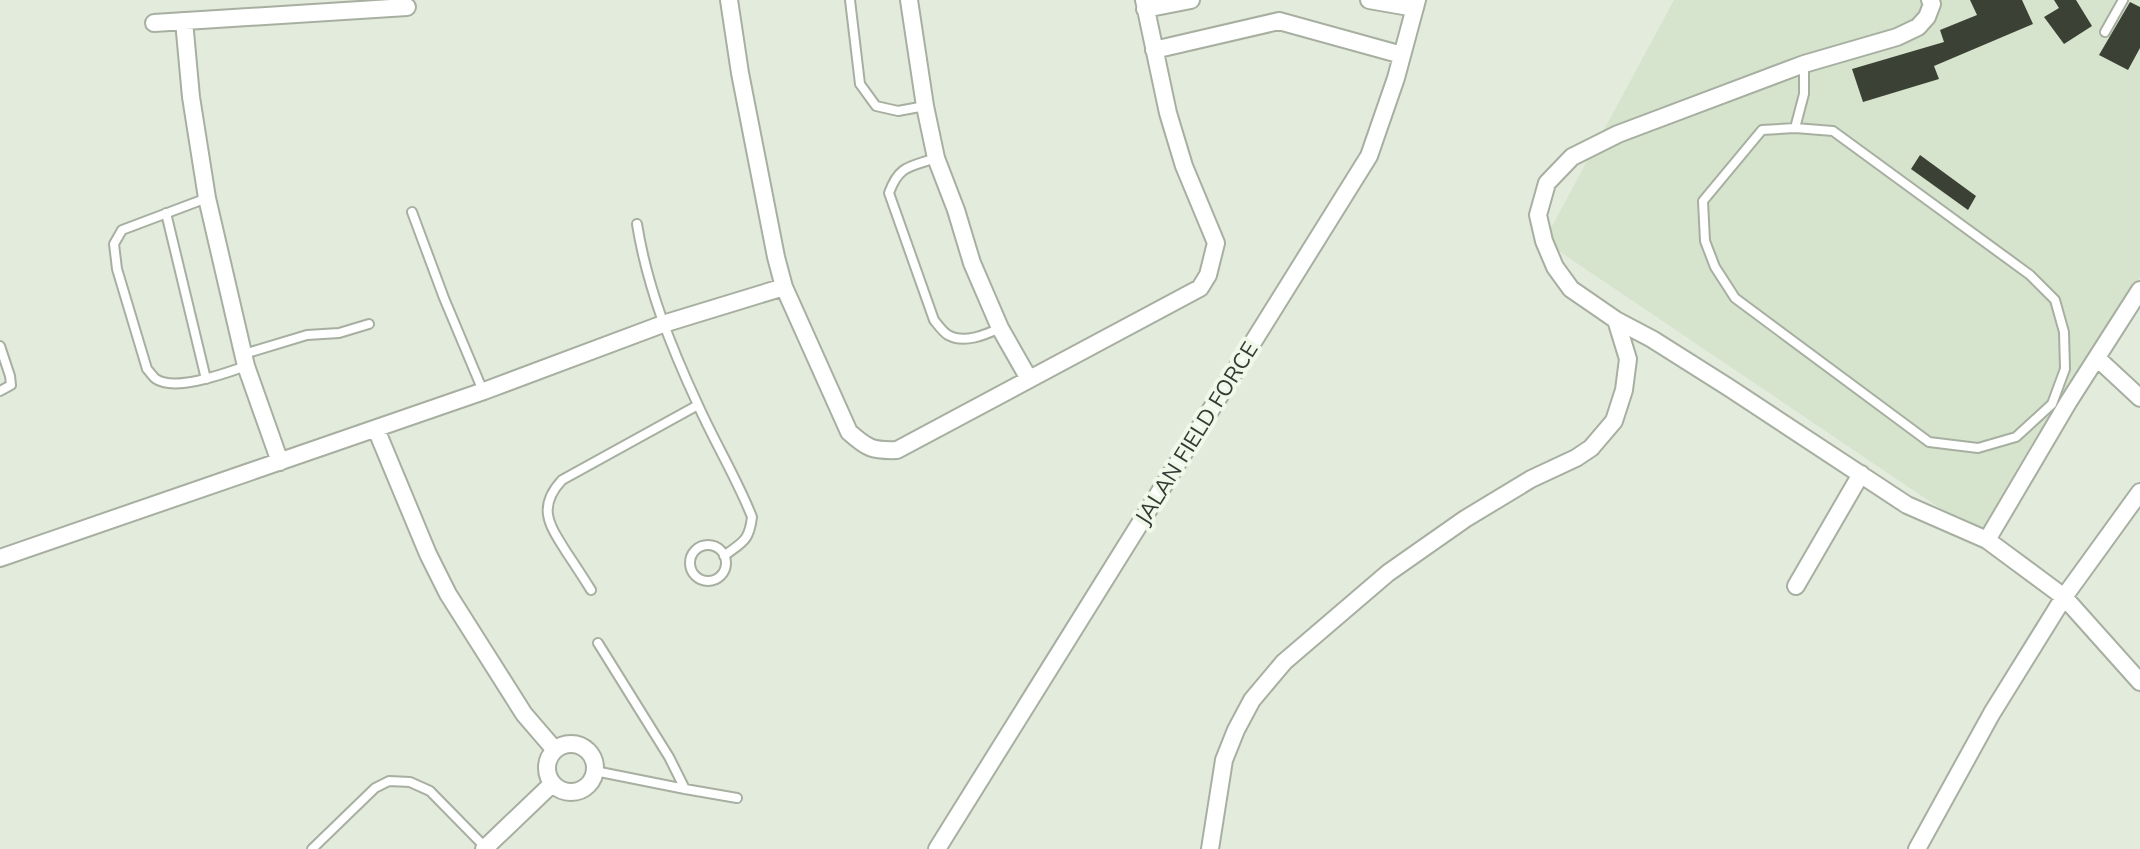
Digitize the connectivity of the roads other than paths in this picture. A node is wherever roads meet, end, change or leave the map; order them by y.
1 (729, 0) edge
2 (850, 0) edge
3 (909, 0) edge
4 (1191, 0) edge
5 (1369, 0) edge
6 (1930, 0) edge
7 (2123, 0) edge
8 (1416, 4) edge
9 (1145, 5) edge
10 (407, 7) dead end
11 (278, 8) edge
12 (184, 21) junction
13 (154, 23) dead end
14 (2105, 32) dead end
15 (1154, 50) junction
16 (1402, 55) junction
17 (1804, 64) junction
18 (925, 106) junction
19 (1795, 128) junction
20 (936, 158) junction
21 (207, 198) junction
22 (412, 212) dead end
23 (166, 213) junction
24 (637, 224) dead end
25 (784, 287) junction
26 (2140, 290) edge
27 (1616, 320) junction
28 (369, 324) dead end
29 (663, 324) junction
30 (1000, 328) junction
31 (0, 346) edge
32 (2097, 358) junction
33 (244, 360) junction
34 (206, 379) junction
35 (1029, 379) junction
36 (0, 391) edge
37 (484, 391) junction
38 (2140, 398) edge
39 (698, 405) junction
40 (376, 429) junction
41 (280, 462) junction
42 (1861, 474) junction
43 (2140, 492) edge
44 (1987, 540) junction
45 (1, 555) edge
46 (724, 556) junction
47 (1796, 586) dead end
48 (591, 590) dead end
49 (2064, 597) junction
50 (598, 643) dead end
51 (2140, 682) edge
52 (555, 750) junction
53 (595, 771) junction
54 (552, 784) junction
55 (685, 789) junction
56 (737, 798) dead end
57 (485, 848) edge
58 (312, 849) edge
59 (937, 849) edge
60 (1210, 849) edge
61 (1917, 849) edge

1 - 25 street
2 - 18 lane
3 - 18 street
4 - 9 street
5 - 8 street
6 - 17 street
7 - 14 lane
8 - 16 street, JALAN FIELD FORCE
9 - 15 street
10 - 11 street
11 - 12 street
12 - 13 street
12 - 21 street
15 - 16 street
15 - 35 street
16 - 59 street, JALAN FIELD FORCE
17 - 19 lane
17 - 27 street
18 - 20 street
19 - 19 lane
20 - 30 street
20 - 30 lane
21 - 23 lane
21 - 33 street
22 - 37 lane
23 - 34 lane
23 - 34 lane
24 - 29 lane
25 - 29 street
25 - 35 street
26 - 32 street
27 - 42 street
27 - 60 street
28 - 33 lane
29 - 37 street
29 - 39 lane
30 - 35 street
31 - 36 lane
32 - 38 street
32 - 44 street
33 - 34 lane
33 - 41 street
37 - 40 street
39 - 46 lane
39 - 48 lane
40 - 41 street
40 - 52 street
41 - 45 street
42 - 44 street
42 - 47 street
43 - 49 street
44 - 49 street
46 - 46 lane
49 - 51 street
49 - 61 street
50 - 55 lane
52 - 53 street
52 - 54 street
53 - 54 street
53 - 55 lane
54 - 57 street
55 - 56 lane
57 - 58 lane

